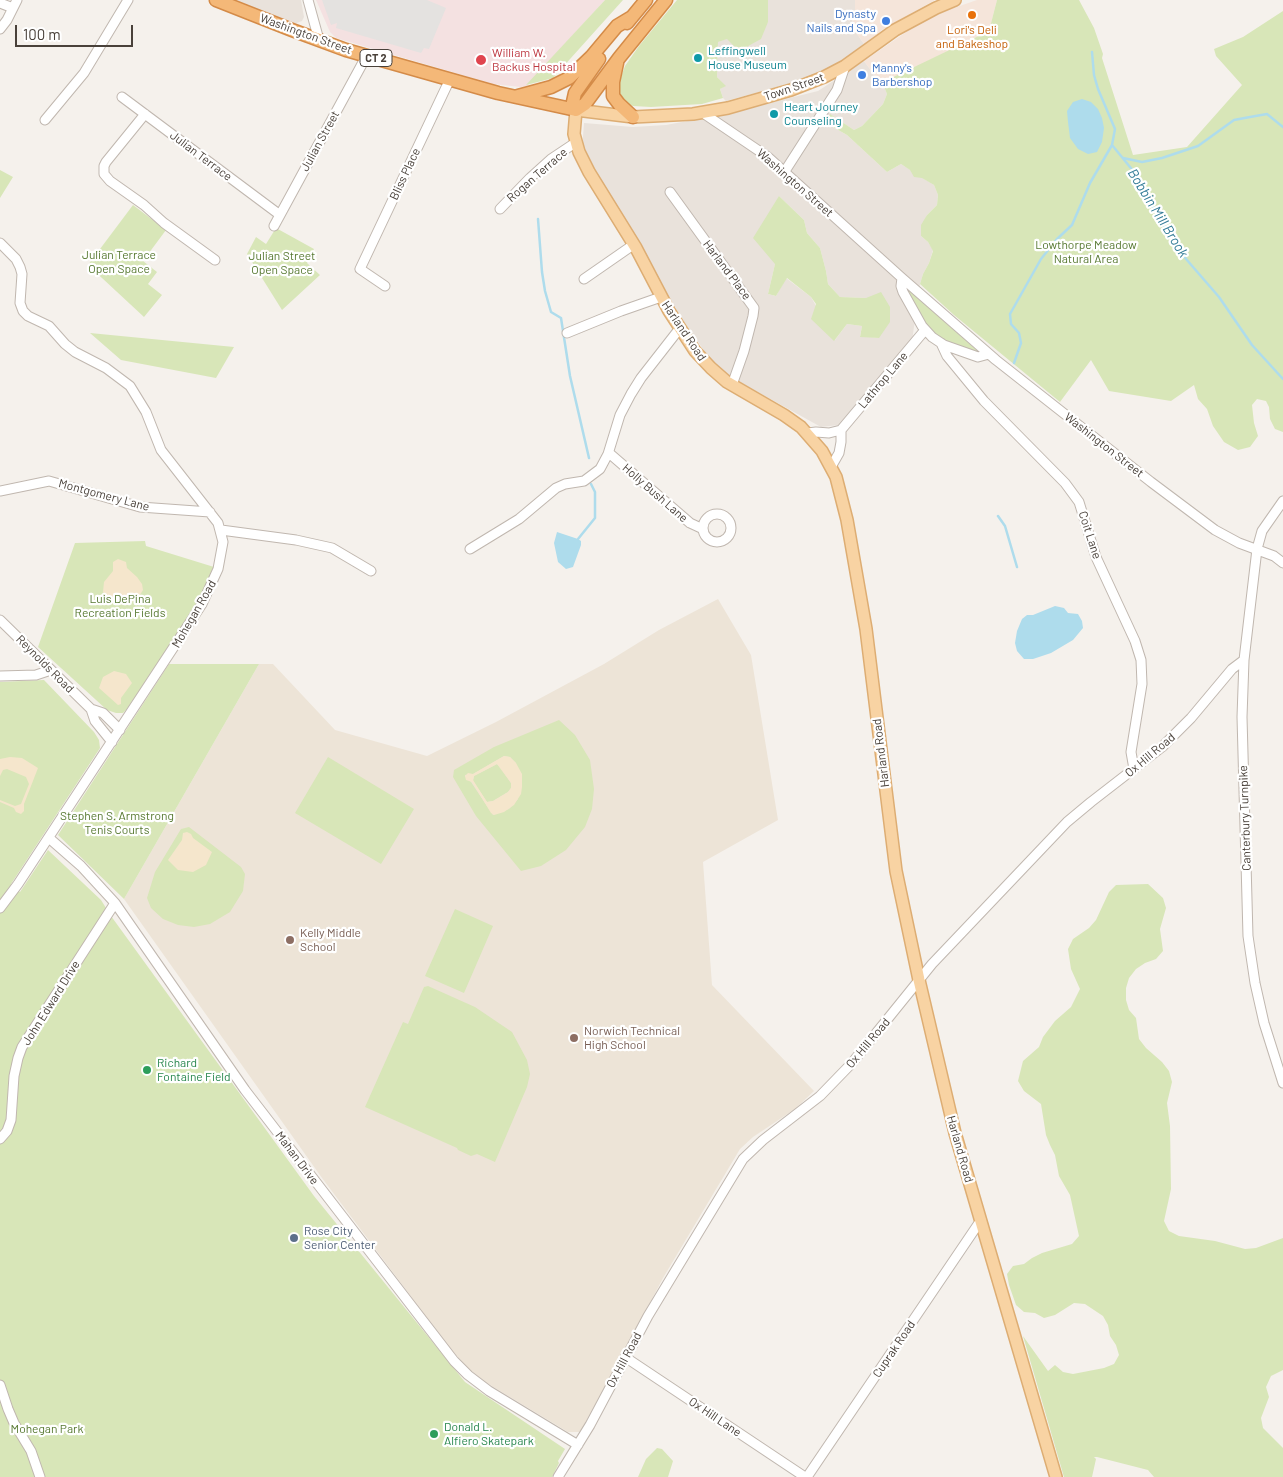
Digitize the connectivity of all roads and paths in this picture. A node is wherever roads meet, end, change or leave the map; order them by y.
1 (128, 0) edge
2 (216, 0) edge
3 (308, 0) edge
4 (646, 0) edge
5 (666, 0) edge
6 (955, 0) edge
7 (0, 3) edge
8 (15, 4) edge
9 (632, 17) junction
10 (0, 29) edge
11 (319, 40) junction
12 (367, 56) junction
13 (619, 58) junction
14 (845, 66) junction
15 (450, 79) junction
16 (122, 97) dead end
17 (515, 97) junction
18 (576, 110) junction
19 (703, 113) junction
20 (145, 114) junction
21 (633, 117) junction
22 (45, 120) dead end
23 (576, 143) junction
24 (785, 171) junction
25 (670, 192) dead end
26 (500, 209) dead end
27 (280, 215) junction
28 (274, 226) dead end
29 (0, 243) edge
30 (634, 245) junction
31 (215, 260) dead end
32 (902, 278) junction
33 (584, 279) dead end
34 (385, 286) dead end
35 (661, 297) junction
36 (680, 328) junction
37 (925, 330) junction
38 (567, 333) dead end
39 (941, 344) junction
40 (989, 354) junction
41 (732, 385) junction
42 (841, 430) junction
43 (808, 433) junction
44 (609, 453) junction
45 (831, 467) junction
46 (0, 491) edge
47 (1283, 501) edge
48 (210, 512) junction
49 (703, 529) dead end
50 (221, 530) junction
51 (470, 549) dead end
52 (1257, 549) junction
53 (1283, 563) edge
54 (371, 571) dead end
55 (0, 620) edge
56 (1244, 660) junction
57 (51, 670) junction
58 (0, 676) edge
59 (91, 709) junction
60 (120, 730) junction
61 (112, 742) junction
62 (1134, 769) junction
63 (49, 838) junction
64 (115, 903) junction
65 (0, 908) edge
66 (919, 980) junction
67 (1283, 1082) edge
68 (0, 1139) edge
69 (980, 1220) junction
70 (625, 1357) junction
71 (0, 1385) edge
72 (578, 1445) junction
73 (40, 1477) edge
74 (558, 1477) edge
75 (806, 1477) edge
76 (1056, 1477) edge

1 - 22 street
2 - 11 highway, Washington Street / CT 2
3 - 11 street
4 - 9 highway, CT 2
5 - 13 highway
6 - 14 main road, Town Street
7 - 8 street
8 - 10 street
9 - 17 highway, CT 2
9 - 18 highway
11 - 12 highway, Washington Street / CT 2
12 - 15 highway, Washington Street / CT 2
12 - 27 street, Julian Street
13 - 18 highway
13 - 21 highway
14 - 19 main road, Town Street
14 - 24 street
15 - 17 highway, Washington Street / CT 2
15 - 34 street, Bliss Place
16 - 20 street, Julian Terrace
17 - 18 highway, Washington Street / CT 2
18 - 21 main road, Washington Street
18 - 23 main road, Harland Road
19 - 21 main road, Washington Street
19 - 24 street, Washington Street
20 - 27 street, Julian Terrace
20 - 31 street
23 - 26 street, Rogan Terrace
23 - 30 main road, Harland Road
24 - 32 street, Washington Street
25 - 41 street, Harland Place
27 - 28 street, Julian Street
29 - 48 street, Mohegan Road
30 - 33 street
30 - 35 main road, Harland Road
32 - 37 street
32 - 40 street, Washington Street
35 - 36 main road, Harland Road
35 - 38 street
36 - 41 main road, Harland Road
36 - 44 street
37 - 39 street
37 - 42 street, Lathrop Lane
39 - 40 street
39 - 62 street, Coit Lane
40 - 52 street, Washington Street
41 - 43 main road, Harland Road
42 - 43 street
42 - 45 street
43 - 45 main road, Harland Road
44 - 49 street, Holly Bush Lane
44 - 51 street
45 - 66 main road, Harland Road
46 - 48 street, Montgomery Lane
47 - 52 street, Canterbury Turnpike
48 - 50 street, Mohegan Road
50 - 54 street
50 - 60 street, Mohegan Road
52 - 53 street, Washington Street
52 - 56 street, Canterbury Turnpike
55 - 57 street, Reynolds Road
56 - 62 street, Ox Hill Road
56 - 67 street, Canterbury Turnpike
57 - 58 street
57 - 59 street, Reynolds Road
59 - 60 street, Reynolds Road
59 - 61 street, Reynolds Road
60 - 61 street, Mohegan Road
61 - 63 street, Mohegan Road
62 - 66 street, Ox Hill Road
63 - 64 street, Mahan Drive
63 - 65 street, Mohegan Road
64 - 68 street, John Edward Drive
64 - 72 street, Mahan Drive
66 - 69 main road, Harland Road
66 - 70 street, Ox Hill Road
69 - 75 street, Cuprak Road
69 - 76 main road, Harland Road
70 - 72 street, Ox Hill Road
70 - 75 street, Ox Hill Lane
71 - 73 street
72 - 74 street, Ox Hill Road

